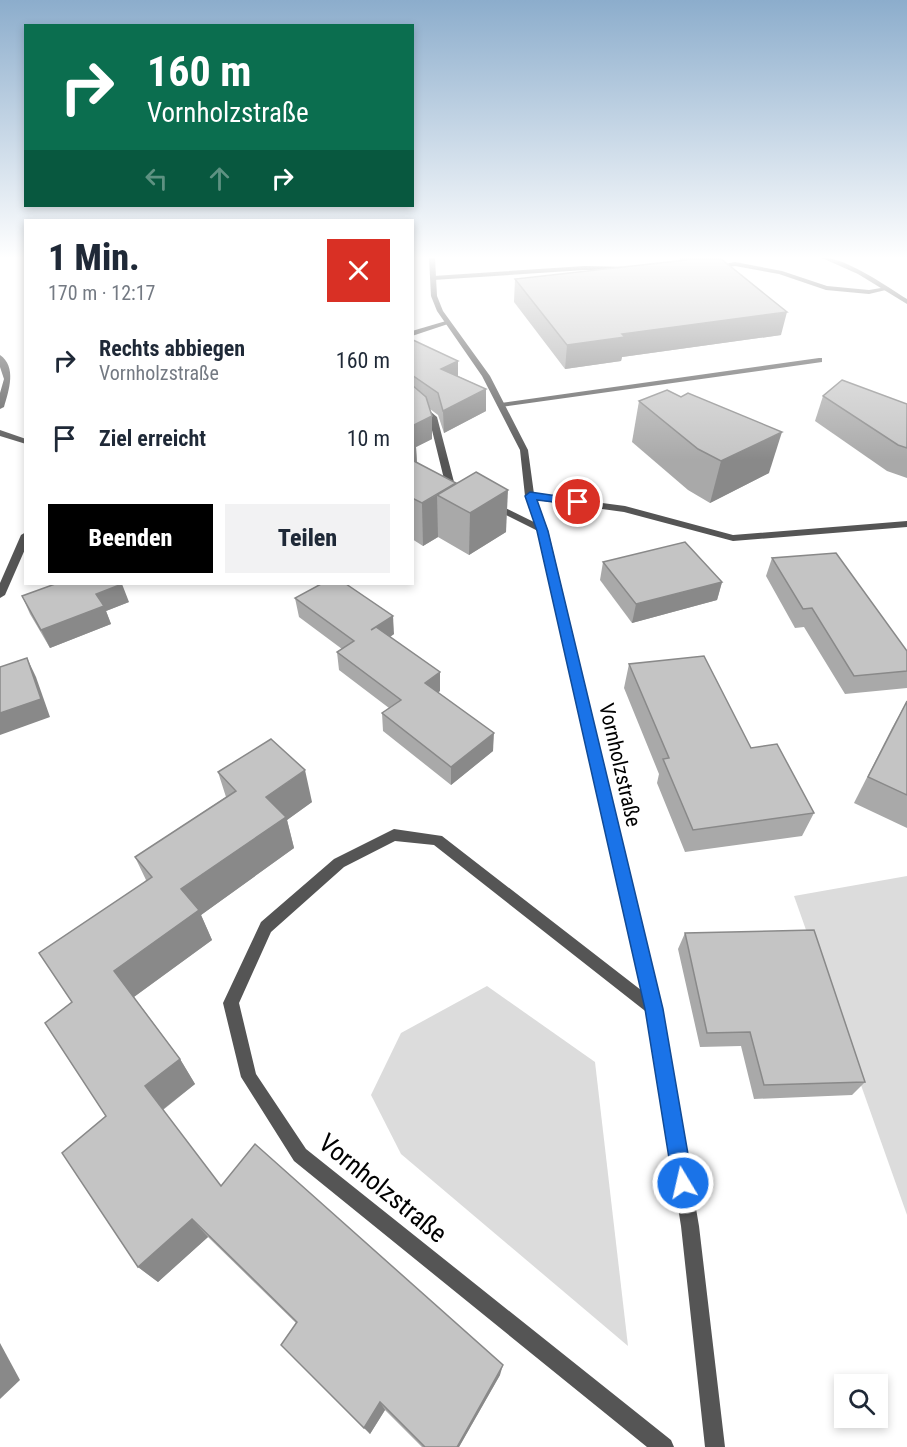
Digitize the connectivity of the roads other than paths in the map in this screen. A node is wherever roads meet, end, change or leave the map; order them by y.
1 (438, 326) edge
2 (448, 326) edge
3 (414, 333) edge
4 (0, 357) edge
5 (819, 360) dead end
6 (414, 400) edge
7 (501, 405) junction
8 (0, 407) edge
9 (0, 433) edge
10 (24, 441) edge
11 (471, 494) edge
12 (530, 496) junction
13 (481, 499) edge
14 (907, 524) edge
15 (543, 531) junction
16 (24, 540) edge
17 (0, 595) edge
18 (654, 1009) junction
19 (664, 1447) edge
20 (715, 1447) edge

1 - 3 street
2 - 7 street, Vornholzstraße
4 - 8 street
5 - 7 street
6 - 11 street
7 - 12 street, Vornholzstraße
9 - 10 street
12 - 14 street
12 - 15 street, Vornholzstraße
13 - 15 street
15 - 18 street, Vornholzstraße
16 - 17 street
18 - 19 street, Vornholzstraße
18 - 20 street, Vornholzstraße

